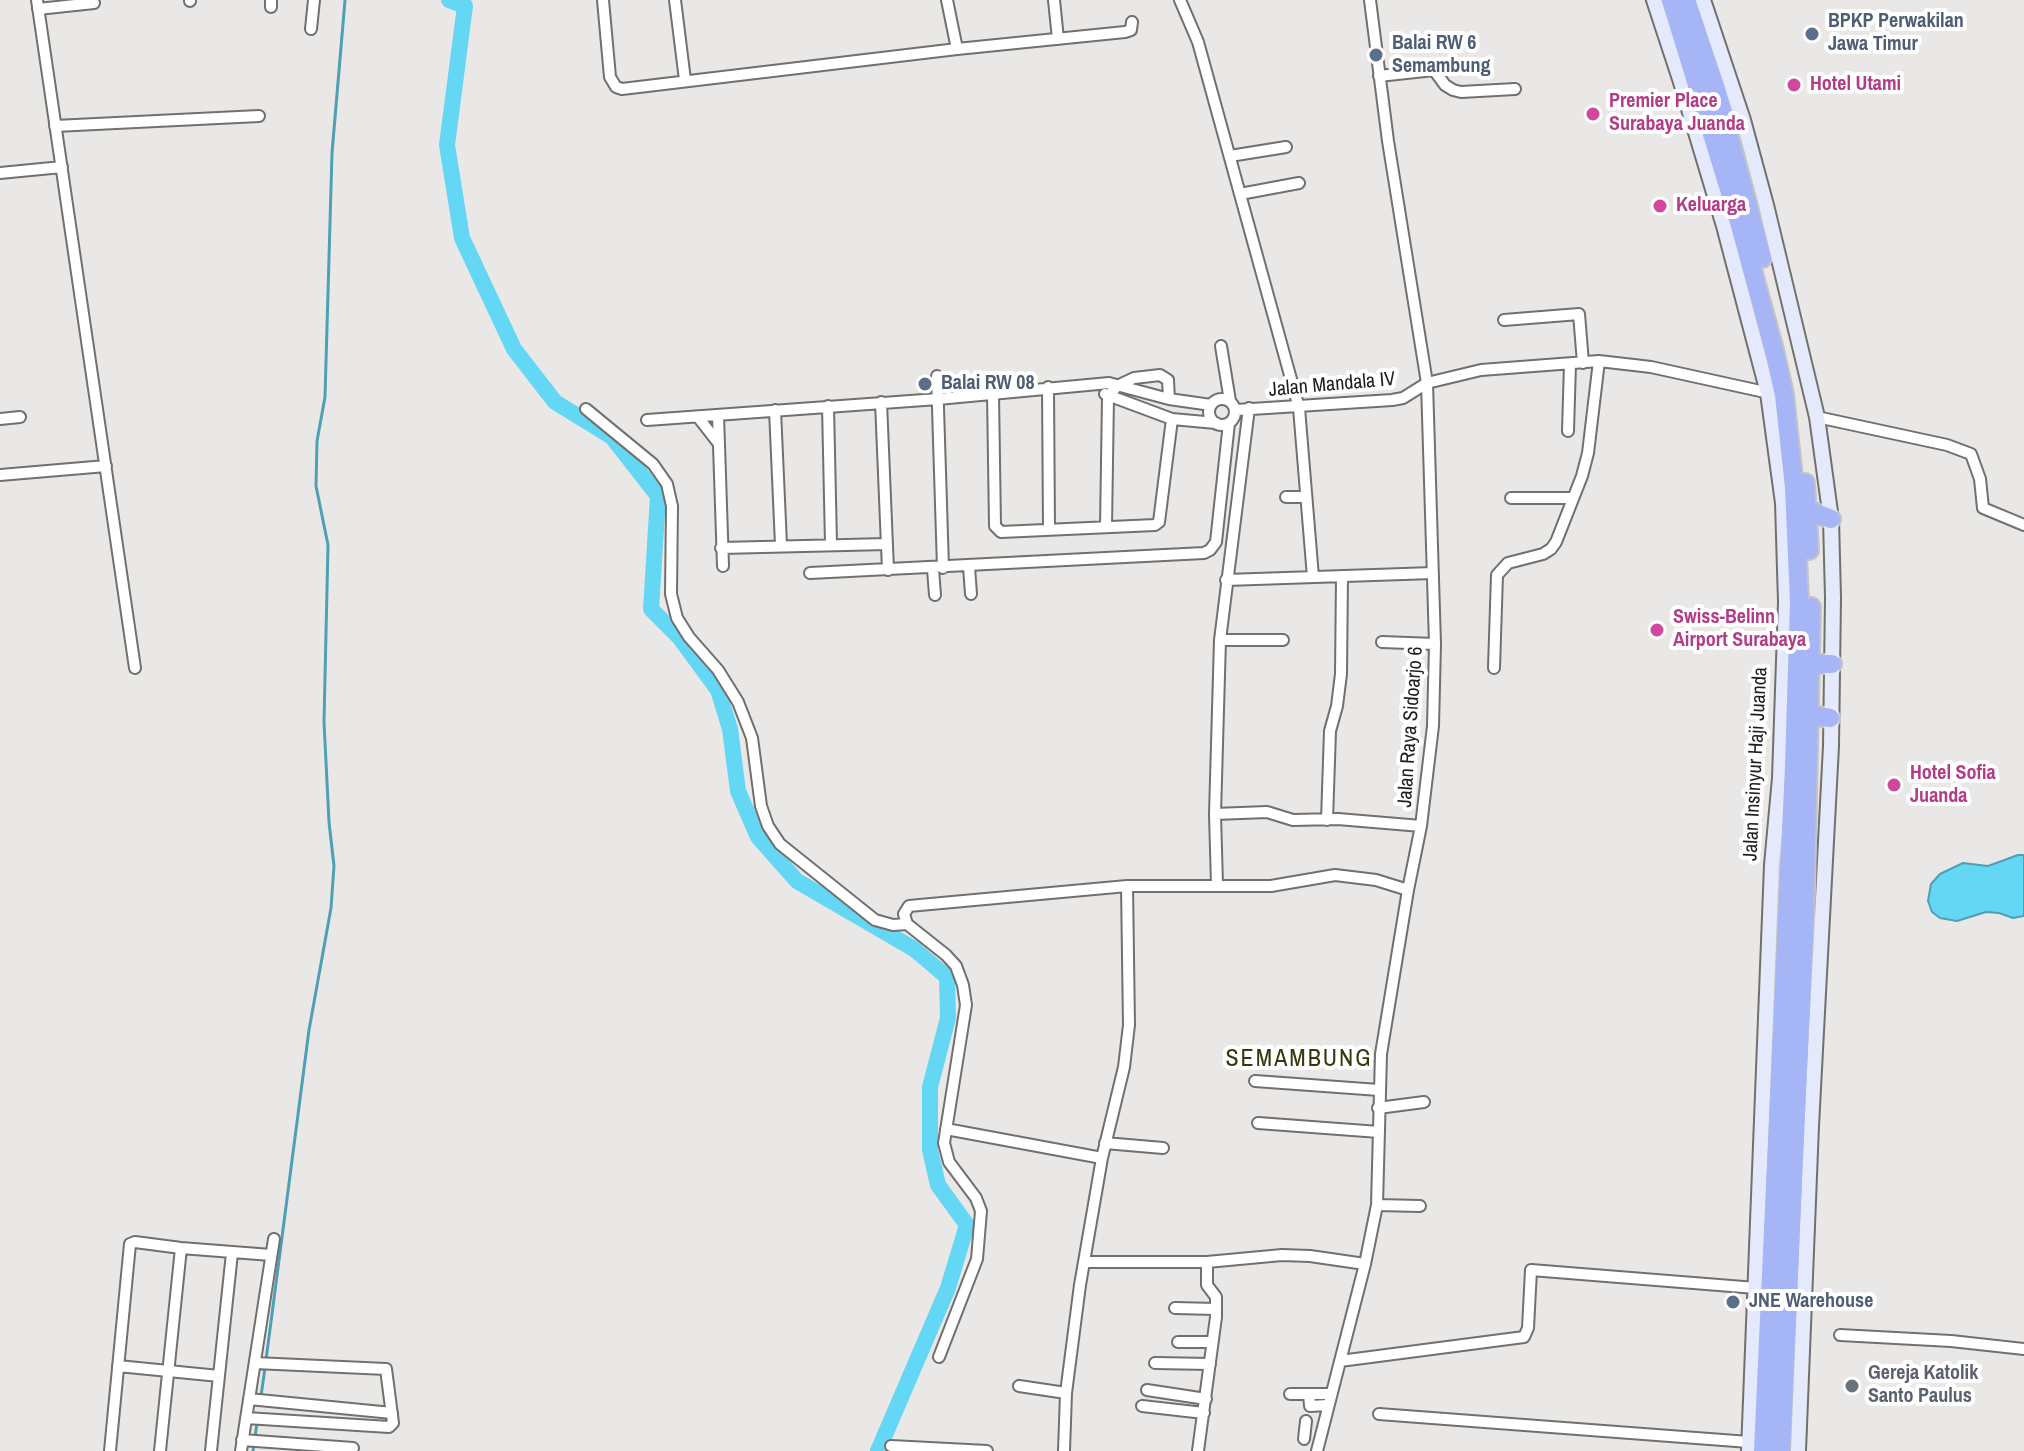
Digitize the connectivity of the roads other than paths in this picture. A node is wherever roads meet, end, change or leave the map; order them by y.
1 (314, 0) edge
2 (603, 0) edge
3 (675, 0) edge
4 (947, 0) edge
5 (1054, 0) edge
6 (1180, 0) edge
7 (1370, 0) edge
8 (1654, 0) edge
9 (1690, 2) edge
10 (94, 3) dead end
11 (38, 5) edge
12 (1132, 22) dead end
13 (311, 29) dead end
14 (1058, 39) junction
15 (957, 49) junction
16 (1379, 76) junction
17 (685, 80) junction
18 (1515, 89) dead end
19 (259, 116) dead end
20 (55, 126) junction
21 (1286, 147) dead end
22 (1230, 156) junction
23 (62, 167) junction
24 (0, 173) edge
25 (1299, 183) dead end
26 (1240, 194) junction
27 (1763, 227) junction
28 (1741, 259) junction
29 (1504, 320) dead end
30 (1221, 346) dead end
31 (1779, 348) junction
32 (1599, 361) junction
33 (1583, 363) junction
34 (1570, 364) junction
35 (937, 376) dead end
36 (1427, 383) junction
37 (1095, 384) junction
38 (1117, 386) junction
39 (1048, 387) junction
40 (993, 394) junction
41 (1776, 394) junction
42 (1108, 397) junction
43 (938, 399) junction
44 (1169, 399) junction
45 (881, 402) junction
46 (1211, 405) junction
47 (828, 406) junction
48 (1233, 406) junction
49 (1249, 408) junction
50 (1299, 408) junction
51 (586, 409) dead end
52 (775, 410) junction
53 (718, 415) junction
54 (20, 417) dead end
55 (698, 417) junction
56 (1817, 417) junction
57 (0, 419) edge
58 (1172, 419) junction
59 (647, 420) dead end
60 (1216, 423) junction
61 (1229, 423) junction
62 (1568, 431) dead end
63 (719, 444) junction
64 (106, 466) junction
65 (0, 475) edge
66 (1286, 497) dead end
67 (1306, 497) junction
68 (1511, 498) dead end
69 (1573, 498) junction
70 (1808, 510) junction
71 (1831, 519) junction
72 (2024, 525) edge
73 (1106, 527) junction
74 (1049, 529) junction
75 (831, 544) junction
76 (887, 544) junction
77 (781, 545) junction
78 (721, 548) junction
79 (723, 566) dead end
80 (969, 567) junction
81 (938, 568) junction
82 (888, 570) junction
83 (810, 573) dead end
84 (1433, 573) junction
85 (1313, 577) junction
86 (1342, 577) junction
87 (1226, 580) junction
88 (971, 594) dead end
89 (935, 595) dead end
90 (1792, 602) junction
91 (1220, 640) junction
92 (1283, 640) dead end
93 (1382, 642) dead end
94 (1435, 644) junction
95 (1811, 664) junction
96 (1832, 664) junction
97 (135, 668) dead end
98 (1494, 668) dead end
99 (1810, 715) junction
100 (1830, 718) junction
101 (1215, 814) junction
102 (1327, 820) junction
103 (1421, 826) junction
104 (1217, 885) junction
105 (1408, 890) junction
106 (1127, 892) junction
107 (1814, 896) junction
108 (906, 916) junction
109 (1808, 1026) junction
110 (1255, 1081) dead end
111 (1379, 1090) junction
112 (1424, 1102) dead end
113 (1378, 1108) junction
114 (1258, 1123) dead end
115 (946, 1129) junction
116 (1379, 1132) junction
117 (1105, 1143) junction
118 (1163, 1148) dead end
119 (1102, 1158) junction
120 (1377, 1205) junction
121 (1420, 1206) dead end
122 (274, 1239) dead end
123 (181, 1248) junction
124 (232, 1253) junction
125 (271, 1255) junction
126 (1084, 1262) junction
127 (1207, 1262) junction
128 (1365, 1264) junction
129 (1756, 1288) junction
130 (1175, 1308) dead end
131 (1216, 1309) junction
132 (1840, 1335) dead end
133 (1178, 1342) dead end
134 (1212, 1342) junction
135 (2024, 1349) edge
136 (939, 1357) dead end
137 (1340, 1361) junction
138 (263, 1363) junction
139 (1155, 1363) dead end
140 (1210, 1364) junction
141 (118, 1366) junction
142 (169, 1371) junction
143 (219, 1376) junction
144 (1019, 1386) dead end
145 (1147, 1390) dead end
146 (1066, 1393) junction
147 (1290, 1394) dead end
148 (252, 1399) junction
149 (1206, 1399) junction
150 (1329, 1400) junction
151 (1142, 1406) dead end
152 (392, 1413) junction
153 (1204, 1413) junction
154 (1379, 1414) dead end
155 (250, 1419) junction
156 (1305, 1429) dead end
157 (1319, 1443) edge
158 (247, 1444) edge
159 (891, 1446) dead end
160 (353, 1448) dead end
161 (1754, 1448) edge
162 (110, 1451) edge
163 (160, 1451) edge
164 (211, 1451) edge
165 (987, 1451) edge
166 (1064, 1451) edge
167 (1198, 1451) edge
168 (1781, 1451) edge
169 (1798, 1451) edge

1 - 13 street
2 - 17 street
3 - 17 street
4 - 15 street
5 - 14 street
6 - 22 street
7 - 16 street, Jalan Raya Sidoarjo 6
8 - 28 street, Jalan Insinyur Haji Juanda
9 - 27 highway, Jalan Insinyur Haji Juanda
9 - 28 highway, Jalan Insinyur Haji Juanda
10 - 11 street
11 - 20 street
12 - 14 street
14 - 15 street
15 - 17 street
16 - 18 street
16 - 36 street, Jalan Raya Sidoarjo 6
19 - 20 street
20 - 23 street
21 - 22 street
22 - 26 street
23 - 24 street
23 - 64 street
25 - 26 street
26 - 50 street
27 - 31 highway, Jalan Insinyur Haji Juanda
27 - 56 street, Jalan Insinyur Haji Juanda
28 - 31 highway, Jalan Insinyur Haji Juanda
28 - 41 street, Jalan Insinyur Haji Juanda
29 - 33 street
30 - 48 street
31 - 41 highway, Jalan Insinyur Haji Juanda
31 - 70 highway, Jalan Insinyur Haji Juanda
32 - 33 street, Jalan Mandala IV
32 - 41 street, Jalan Mandala IV
32 - 69 street
33 - 34 street, Jalan Mandala IV
34 - 36 street, Jalan Mandala IV
34 - 62 street
35 - 43 street
36 - 50 street, Jalan Mandala IV
36 - 84 street, Jalan Raya Sidoarjo 6
37 - 38 street
37 - 39 street
37 - 42 street
38 - 42 street
38 - 44 street
38 - 44 street
39 - 40 street
39 - 74 street
40 - 43 street
40 - 74 street
41 - 90 highway, Jalan Insinyur Haji Juanda
42 - 58 street
42 - 73 street
43 - 45 street
43 - 81 street
44 - 46 street
45 - 47 street
45 - 76 street
46 - 48 street
46 - 60 street
47 - 52 street
47 - 75 street
48 - 49 street, Jalan Mandala IV
48 - 61 street
49 - 50 street, Jalan Mandala IV
49 - 87 street
50 - 67 street
51 - 108 street
52 - 53 street
52 - 77 street
53 - 55 street
53 - 63 street
54 - 57 street
55 - 59 street
55 - 63 street
56 - 71 street, Jalan Insinyur Haji Juanda
56 - 72 street
58 - 60 street
58 - 73 street
60 - 61 street
61 - 80 street
63 - 78 street
64 - 65 street
64 - 97 street
66 - 67 street
67 - 85 street
68 - 69 street
69 - 98 street
70 - 71 highway
70 - 95 highway, Jalan Insinyur Haji Juanda
71 - 96 street, Jalan Insinyur Haji Juanda
73 - 74 street
75 - 76 street
75 - 77 street
76 - 82 street
77 - 78 street
78 - 79 street
80 - 81 street
80 - 88 street
81 - 82 street
81 - 89 street
82 - 83 street
84 - 86 street
84 - 94 street, Jalan Raya Sidoarjo 6
85 - 86 street
85 - 87 street
86 - 102 street
87 - 91 street
90 - 129 street, Jalan Insinyur Haji Juanda
90 - 161 highway, Jalan Insinyur Haji Juanda
91 - 92 street
91 - 101 street
93 - 94 street
94 - 103 street, Jalan Raya Sidoarjo 6
95 - 96 highway
95 - 99 highway, Jalan Insinyur Haji Juanda
96 - 100 street, Jalan Insinyur Haji Juanda
99 - 100 highway
99 - 107 highway, Jalan Insinyur Haji Juanda
100 - 107 street, Jalan Insinyur Haji Juanda
101 - 102 street
101 - 104 street
102 - 103 street
103 - 105 street, Jalan Raya Sidoarjo 6
104 - 105 street
104 - 106 street
105 - 111 street, Jalan Raya Sidoarjo 6
106 - 108 street
106 - 117 street
107 - 109 highway, Jalan Insinyur Haji Juanda
108 - 115 street
109 - 168 highway, Jalan Insinyur Haji Juanda
109 - 169 street, Jalan Insinyur Haji Juanda
110 - 111 street
111 - 113 street, Jalan Raya Sidoarjo 6
112 - 113 street
113 - 116 street, Jalan Raya Sidoarjo 6
114 - 116 street
115 - 119 street
115 - 136 street
116 - 120 street, Jalan Raya Sidoarjo 6
117 - 118 street
117 - 119 street
119 - 126 street
120 - 121 street
120 - 128 street, Jalan Raya Sidoarjo 6
122 - 125 street
123 - 124 street
123 - 141 street
123 - 142 street
124 - 125 street
124 - 143 street
125 - 138 street
126 - 127 street
126 - 146 street
127 - 128 street
127 - 131 street
128 - 137 street, Jalan Raya Sidoarjo 6
129 - 137 street
129 - 161 street, Jalan Insinyur Haji Juanda
130 - 131 street
131 - 134 street
132 - 135 street
133 - 134 street
134 - 140 street
137 - 150 street, Jalan Raya Sidoarjo 6
138 - 148 street
138 - 152 street
139 - 140 street
140 - 149 street
141 - 142 street
141 - 162 street
142 - 143 street
142 - 163 street
143 - 164 street
144 - 146 street
145 - 149 street
146 - 166 street
147 - 150 street
148 - 152 street
148 - 155 street
149 - 153 street
150 - 157 street, Jalan Raya Sidoarjo 6
151 - 153 street
152 - 155 street
153 - 167 street
154 - 161 street
155 - 158 street
156 - 157 street
158 - 160 street
159 - 165 street

